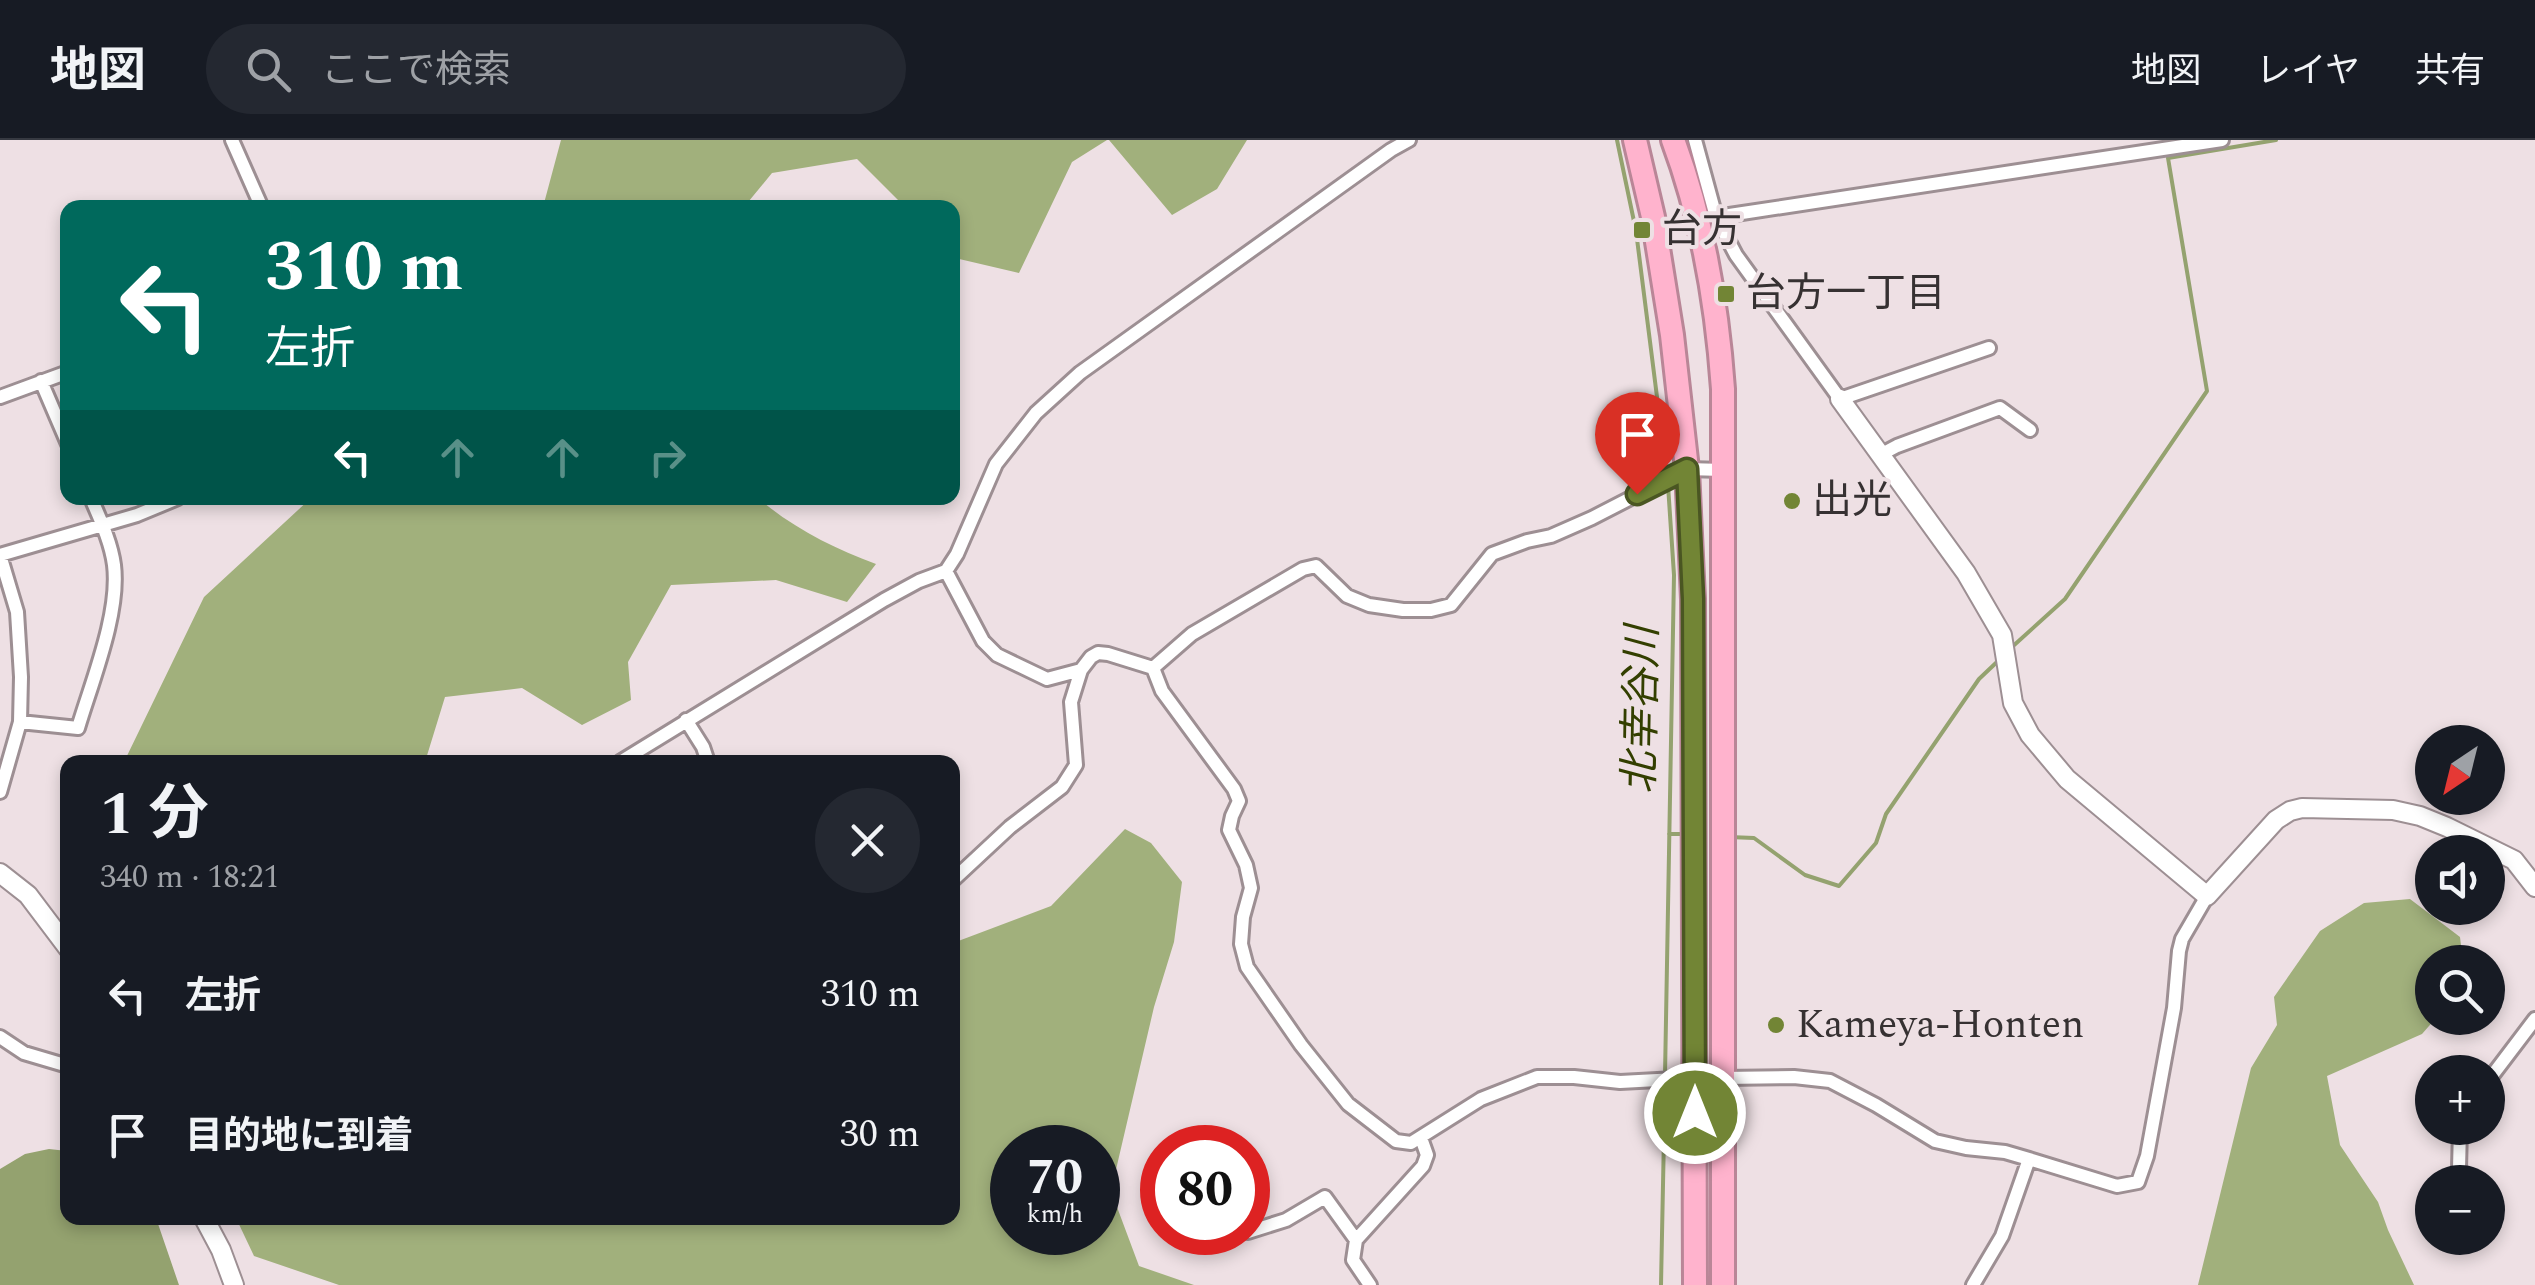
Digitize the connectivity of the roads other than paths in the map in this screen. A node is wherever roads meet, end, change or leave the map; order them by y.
1 (232, 140) edge
2 (1409, 140) edge
3 (1636, 140) edge
4 (1673, 140) edge
5 (1695, 140) edge
6 (2222, 140) edge
7 (258, 200) edge
8 (1716, 216) junction
9 (1736, 255) junction
10 (1708, 265) junction
11 (1989, 348) dead end
12 (60, 375) edge
13 (41, 382) junction
14 (0, 396) edge
15 (1840, 399) junction
16 (60, 426) edge
17 (2030, 430) dead end
18 (1880, 455) junction
19 (1687, 469) junction
20 (1723, 470) junction
21 (93, 505) edge
22 (162, 505) edge
23 (102, 524) junction
24 (0, 555) edge
25 (946, 571) junction
26 (1153, 668) junction
27 (1080, 670) junction
28 (686, 720) junction
29 (20, 722) junction
30 (631, 755) edge
31 (706, 755) edge
32 (0, 792) edge
33 (0, 873) edge
34 (960, 874) edge
35 (2535, 886) edge
36 (2206, 896) junction
37 (60, 937) edge
38 (2535, 1019) edge
39 (0, 1037) edge
40 (2505, 1059) edge
41 (60, 1064) edge
42 (1695, 1078) junction
43 (1723, 1078) junction
44 (1421, 1138) junction
45 (2029, 1159) junction
46 (208, 1225) edge
47 (1270, 1225) edge
48 (1356, 1240) junction
49 (234, 1285) edge
50 (1370, 1285) edge
51 (1694, 1285) edge
52 (1723, 1285) edge
53 (1973, 1285) edge

1 - 7 street
2 - 25 street
3 - 19 highway
4 - 10 highway
5 - 8 street
6 - 8 street
8 - 9 street
9 - 10 street
9 - 15 street
10 - 20 highway
11 - 15 street
12 - 13 street
13 - 14 street
13 - 16 street
15 - 18 street
17 - 18 street
18 - 36 street
19 - 20 street
19 - 26 street
19 - 42 highway
20 - 43 highway
21 - 23 street
22 - 23 street
23 - 24 street
23 - 29 street
24 - 29 street
25 - 27 street
25 - 28 street
26 - 27 street
26 - 44 street
27 - 34 street
28 - 30 street
28 - 31 street
29 - 32 street
33 - 37 street
35 - 36 street
36 - 45 street
38 - 40 street
39 - 41 street
42 - 43 highway
42 - 44 street
42 - 51 highway
43 - 45 street
43 - 52 highway
44 - 48 street
45 - 53 street
46 - 49 street
47 - 48 street
48 - 50 street

